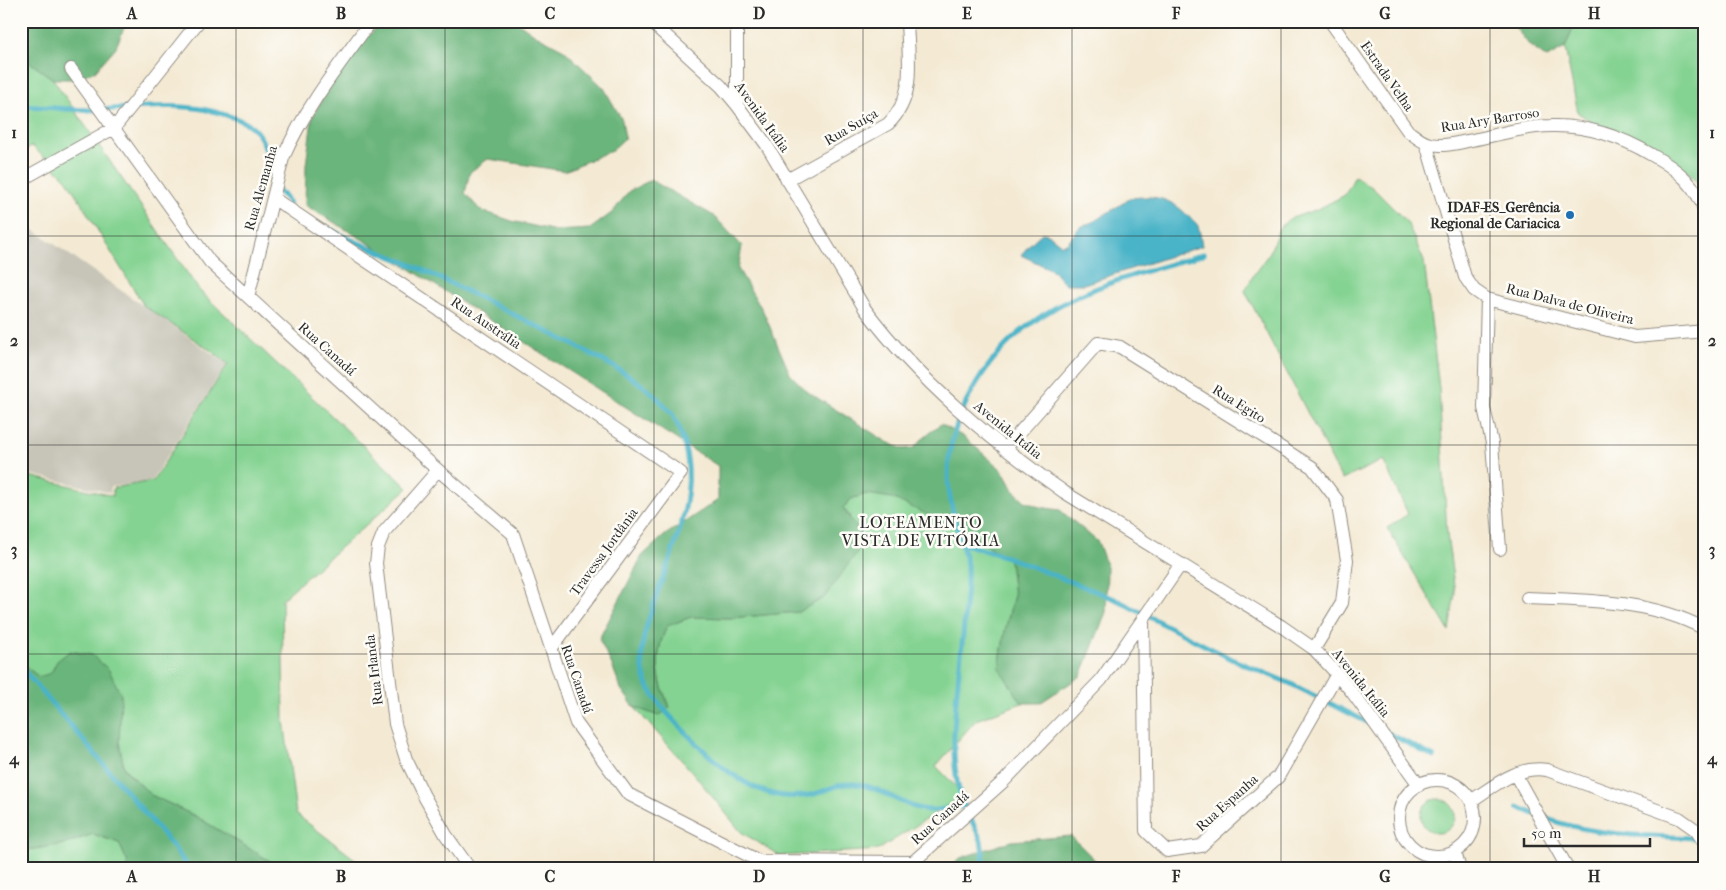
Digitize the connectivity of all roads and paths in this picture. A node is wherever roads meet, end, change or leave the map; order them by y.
1 (199, 21) edge
2 (371, 21) edge
3 (650, 21) edge
4 (737, 21) edge
5 (907, 21) edge
6 (1330, 21) edge
7 (71, 69) dead end
8 (737, 105) junction
9 (114, 128) junction
10 (1426, 143) junction
11 (21, 180) edge
12 (787, 180) junction
13 (273, 198) junction
14 (1705, 212) edge
15 (248, 297) junction
16 (1488, 299) junction
17 (1705, 330) edge
18 (1005, 449) junction
19 (438, 470) junction
20 (681, 473) joint
21 (1500, 549) dead end
22 (1181, 564) junction
23 (1527, 598) dead end
24 (1143, 618) junction
25 (1705, 629) edge
26 (551, 649) junction
27 (1314, 649) junction
28 (1337, 674) junction
29 (1515, 774) junction
30 (1419, 785) junction
31 (1471, 801) junction
32 (1705, 844) edge
33 (1455, 852) junction
34 (909, 866) edge
35 (470, 869) edge
36 (1460, 869) edge
37 (1568, 869) edge

1 - 9 street
2 - 13 street, Rua Alemanha
3 - 8 street, Avenida Itália
4 - 8 street
5 - 12 street, Rua Suíça
6 - 10 street, Estrada Velha
7 - 9 street, Rua Canadá
8 - 12 street, Avenida Itália
9 - 11 street
9 - 15 street, Rua Canadá
10 - 14 street, Rua Ary Barroso
10 - 16 street
12 - 18 street, Avenida Itália
13 - 15 street, Rua Alemanha
13 - 20 street, Rua Austrália
15 - 19 street, Rua Canadá
16 - 17 street, Rua Dalva de Oliveira
16 - 21 street
18 - 22 street, Avenida Itália
18 - 27 street, Rua Egito
19 - 26 street, Rua Canadá
19 - 35 street, Rua Irlanda
20 - 26 street, Travessa Jordânia
22 - 24 street, Rua Canadá
22 - 27 street, Avenida Itália
23 - 25 street
24 - 28 street, Rua Espanha
24 - 34 street, Rua Canadá
26 - 34 street, Rua Canadá
27 - 28 street, Avenida Itália
28 - 30 street, Avenida Itália
29 - 31 street
29 - 32 street
29 - 37 street
30 - 31 street
30 - 33 street
31 - 33 street
33 - 36 street

